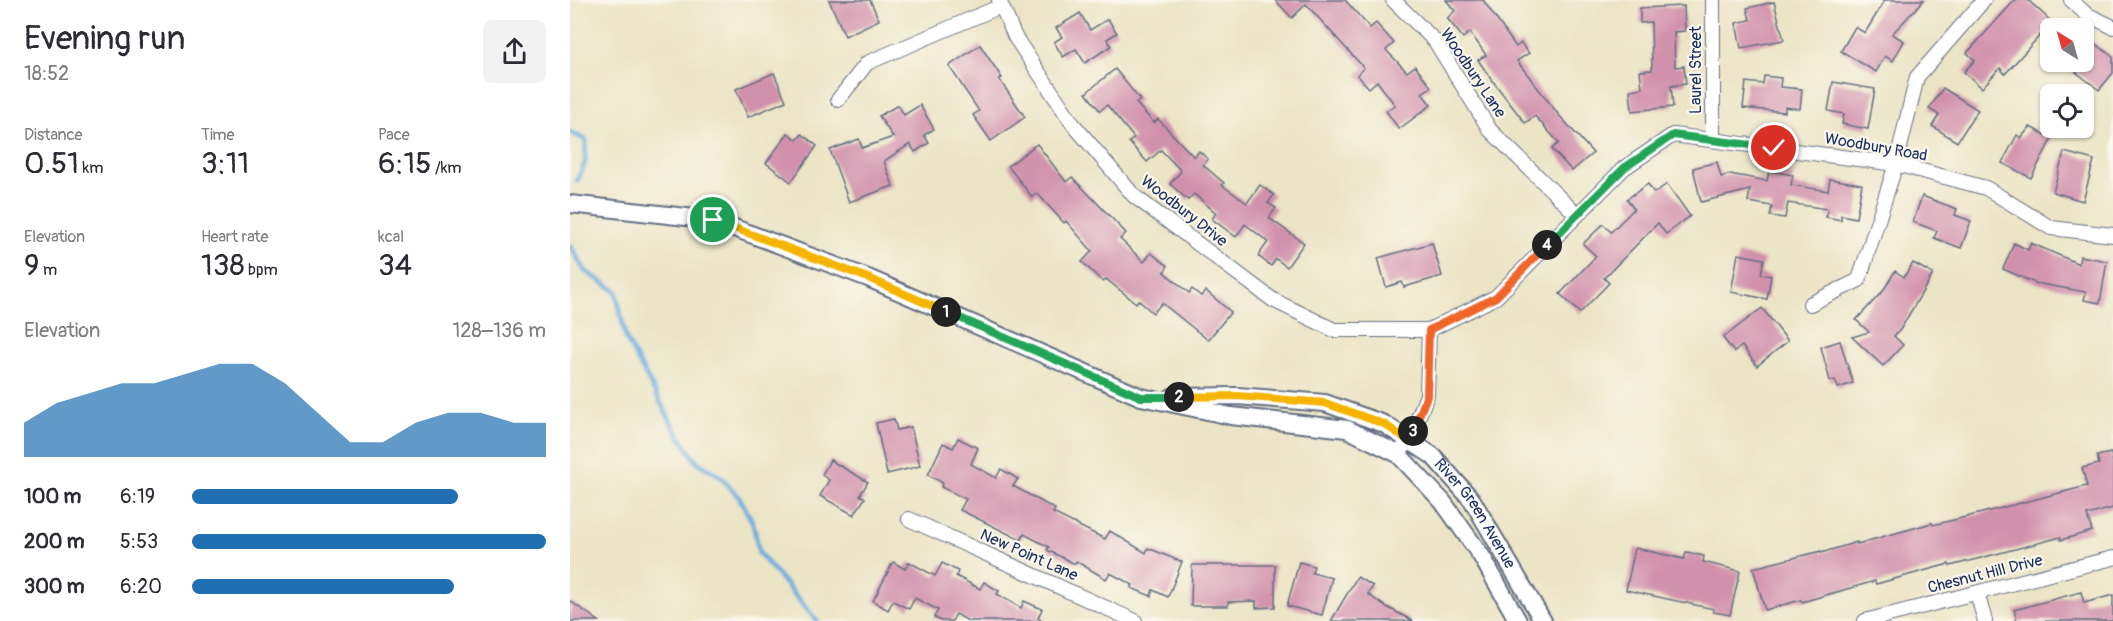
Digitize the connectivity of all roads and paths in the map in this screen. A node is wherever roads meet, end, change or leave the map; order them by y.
1 (1393, 0) edge
2 (1713, 0) edge
3 (1984, 0) edge
4 (2071, 0) edge
5 (1000, 3) edge
6 (2113, 27) edge
7 (838, 100) dead end
8 (1713, 140) junction
9 (1896, 164) junction
10 (570, 204) edge
11 (1577, 215) junction
12 (2113, 235) edge
13 (1810, 304) dead end
14 (1429, 330) junction
15 (1141, 397) junction
16 (1409, 441) junction
17 (1398, 454) junction
18 (909, 519) dead end
19 (2113, 558) edge
20 (1977, 593) junction
21 (1135, 621) edge
22 (1518, 621) edge
23 (1543, 621) edge
24 (1864, 621) edge
25 (1985, 621) edge

1 - 11 street, Woodbury Lane
2 - 8 street, Laurel Street
3 - 9 street
4 - 6 street
5 - 7 street
5 - 14 street, Woodbury Drive
8 - 9 street, Woodbury Road
8 - 11 street, Woodbury Road
9 - 12 street, Woodbury Road
9 - 13 street
10 - 15 street, River Green Avenue
11 - 14 street, Woodbury Road
14 - 16 street
15 - 16 street, River Green Avenue
15 - 17 street, River Green Avenue
16 - 17 street
16 - 23 street, River Green Avenue
17 - 22 street, River Green Avenue
18 - 21 street, New Point Lane
19 - 20 street, Chesnut Hill Drive
20 - 24 street, Chesnut Hill Drive
20 - 25 street

